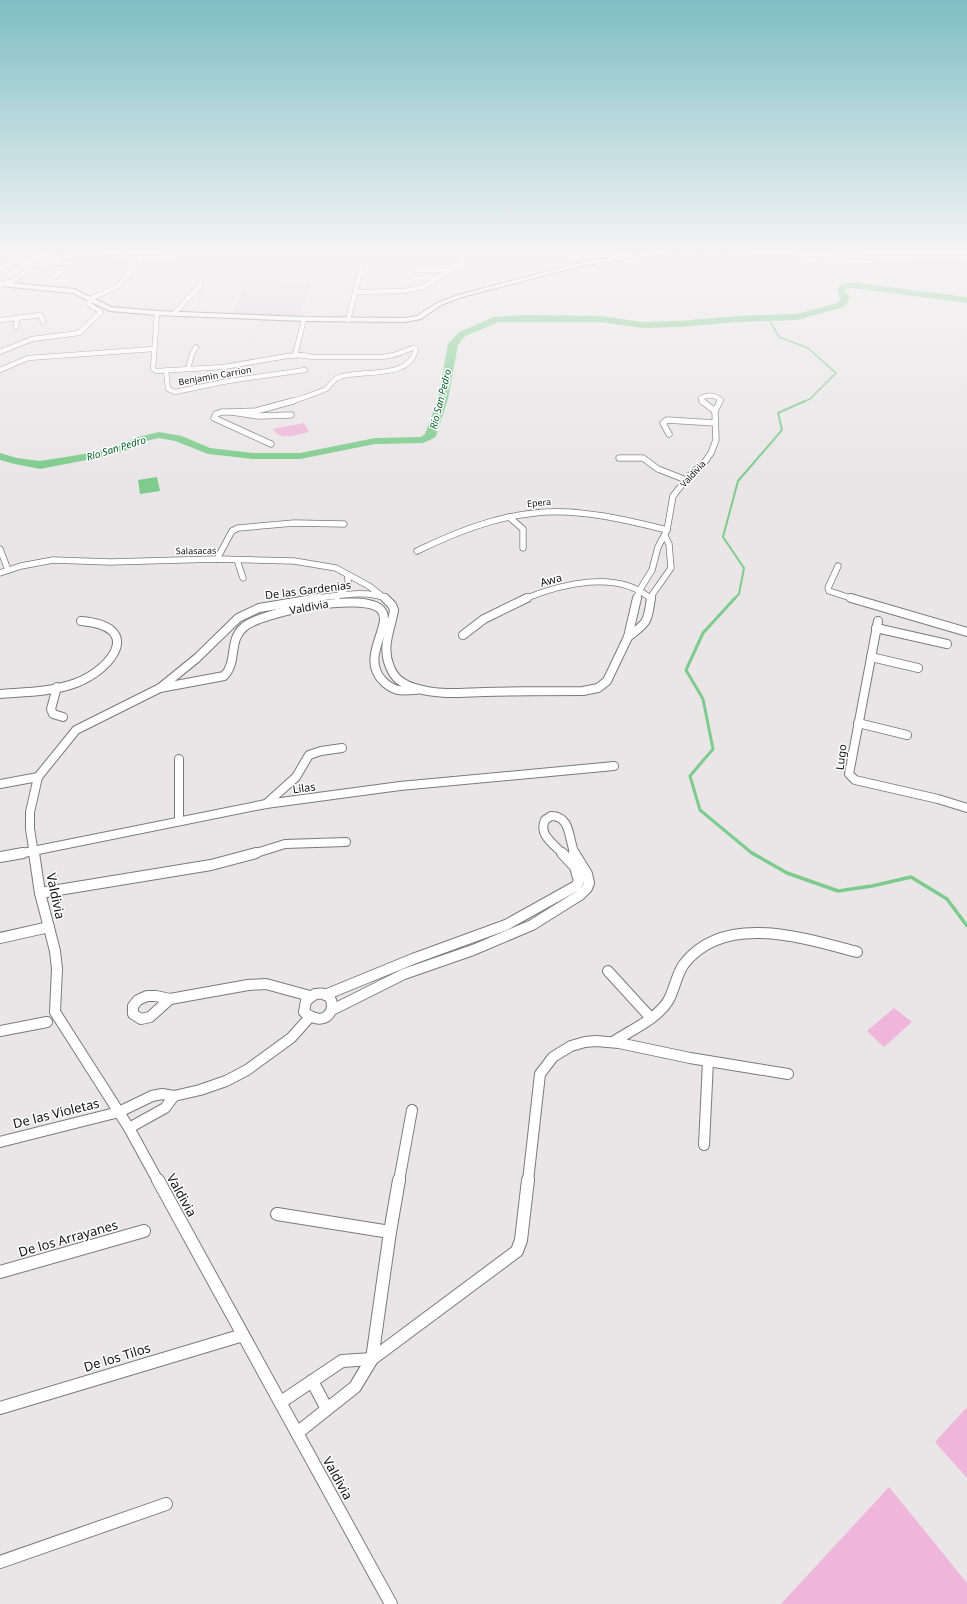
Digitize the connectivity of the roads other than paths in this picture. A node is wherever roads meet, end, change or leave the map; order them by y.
1 (16, 324) edge
2 (90, 324) edge
3 (157, 324) edge
4 (303, 324) edge
5 (16, 327) dead end
6 (196, 347) dead end
7 (154, 349) junction
8 (0, 352) edge
9 (337, 353) dead end
10 (298, 355) junction
11 (188, 369) junction
12 (0, 370) edge
13 (234, 370) dead end
14 (305, 370) dead end
15 (166, 374) junction
16 (715, 411) dead end
17 (232, 412) junction
18 (291, 415) dead end
19 (715, 423) junction
20 (669, 434) dead end
21 (271, 444) dead end
22 (619, 458) dead end
23 (686, 480) junction
24 (509, 517) junction
25 (344, 524) dead end
26 (666, 533) junction
27 (523, 548) dead end
28 (0, 549) edge
29 (417, 551) dead end
30 (217, 559) junction
31 (237, 560) junction
32 (838, 566) dead end
33 (8, 570) junction
34 (0, 573) edge
35 (348, 575) junction
36 (243, 578) dead end
37 (640, 591) junction
38 (338, 596) junction
39 (384, 598) junction
40 (651, 599) junction
41 (332, 603) junction
42 (81, 621) dead end
43 (385, 628) junction
44 (967, 632) edge
45 (463, 635) dead end
46 (628, 637) junction
47 (947, 644) dead end
48 (871, 656) junction
49 (918, 668) dead end
50 (57, 687) junction
51 (160, 688) junction
52 (419, 690) junction
53 (0, 694) edge
54 (63, 717) dead end
55 (858, 723) junction
56 (907, 735) dead end
57 (342, 748) dead end
58 (179, 759) dead end
59 (614, 766) dead end
60 (38, 777) junction
61 (0, 784) edge
62 (266, 804) junction
63 (967, 808) edge
64 (179, 821) junction
65 (346, 842) dead end
66 (33, 849) junction
67 (0, 857) edge
68 (40, 893) junction
69 (49, 927) junction
70 (0, 938) edge
71 (857, 952) dead end
72 (608, 970) dead end
73 (325, 995) junction
74 (310, 996) junction
75 (170, 999) dead end
76 (332, 1010) junction
77 (650, 1017) junction
78 (309, 1018) junction
79 (47, 1022) dead end
80 (0, 1031) edge
81 (613, 1042) junction
82 (708, 1061) junction
83 (788, 1074) dead end
84 (174, 1096) junction
85 (412, 1110) dead end
86 (119, 1112) junction
87 (129, 1128) junction
88 (0, 1142) edge
89 (704, 1145) dead end
90 (277, 1214) dead end
91 (144, 1231) dead end
92 (390, 1232) junction
93 (0, 1272) edge
94 (243, 1335) junction
95 (372, 1359) junction
96 (312, 1381) junction
97 (281, 1402) junction
98 (0, 1408) edge
99 (328, 1409) junction
100 (297, 1433) junction
101 (166, 1504) dead end
102 (0, 1562) edge
103 (391, 1604) edge

1 - 5 street
2 - 8 street
3 - 7 street, Benjamin Carrion
4 - 10 street
6 - 11 street
7 - 12 street
7 - 15 street, Benjamin Carrion
9 - 10 street
10 - 11 street
10 - 17 street
11 - 15 street
13 - 15 street
14 - 15 street, Benjamin Carrion
16 - 19 street, Valdivia
17 - 18 street
17 - 21 street
19 - 20 street
19 - 23 street, Valdivia
22 - 23 street
23 - 26 street, Valdivia
24 - 26 street, Epera
24 - 27 street
24 - 29 street, Epera
25 - 30 street
26 - 37 street, Valdivia
26 - 40 street, Valdivia
28 - 33 street
30 - 31 street, Salasacas
30 - 33 street, Salasacas
31 - 35 street, Salasacas
31 - 36 street
32 - 44 street
33 - 34 street, Salasacas
35 - 38 street
35 - 39 street, Salasacas
37 - 40 street, Awa
37 - 45 street, Awa
37 - 46 street, Valdivia
38 - 39 street, De las Gardenias
38 - 41 street
38 - 51 street, De las Gardenias
39 - 43 street
40 - 46 street, Valdivia
41 - 43 street, Valdivia
41 - 51 street, Valdivia
42 - 50 street
43 - 52 street
43 - 52 street, Valdivia
46 - 52 street, Valdivia
47 - 48 street, Lugo
48 - 49 street
48 - 55 street, Lugo
50 - 53 street
50 - 54 street
51 - 60 street, De las Gardenias
55 - 56 street
55 - 63 street, Lugo
57 - 62 street
58 - 64 street
59 - 62 street, Lilas
60 - 61 street
60 - 66 street, Valdivia
62 - 64 street, Lilas
64 - 66 street, Lilas
65 - 68 street
66 - 67 street, Lilas
66 - 68 street, Valdivia
68 - 69 street, Valdivia
69 - 70 street
69 - 86 street, Valdivia
71 - 77 street
72 - 77 street
73 - 74 street
73 - 76 street
73 - 76 street
74 - 75 street
74 - 78 street
76 - 78 street
77 - 81 street
78 - 84 street
79 - 80 street
81 - 82 street
81 - 95 street
82 - 83 street
82 - 89 street
84 - 86 street, De las Violetas
84 - 87 street
85 - 92 street
86 - 87 street, Valdivia
86 - 88 street, De las Violetas
87 - 94 street, Valdivia
90 - 92 street
91 - 93 street, De los Arrayanes
92 - 95 street
94 - 97 street, Valdivia
94 - 98 street, De los Tilos
95 - 96 street
95 - 99 street
96 - 97 street
96 - 99 street
97 - 100 street, Valdivia
99 - 100 street
100 - 103 street, Valdivia
101 - 102 street

